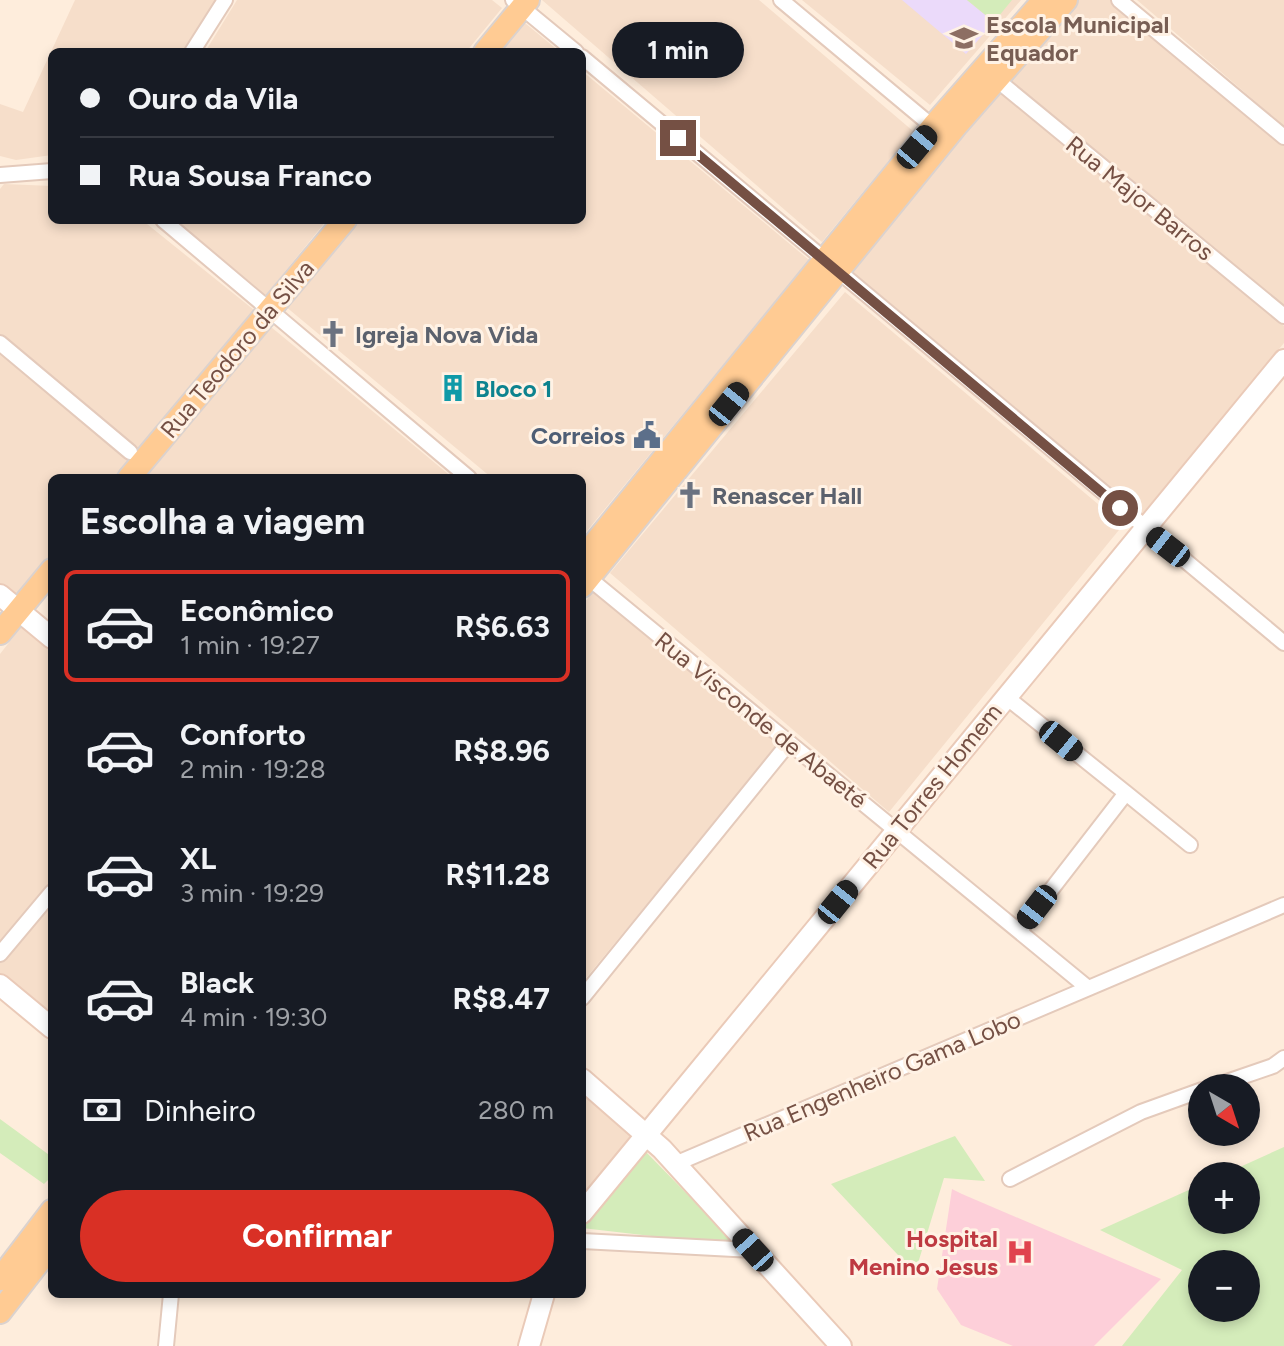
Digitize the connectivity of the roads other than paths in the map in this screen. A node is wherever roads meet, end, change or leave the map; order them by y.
1 (225, 0) edge
2 (781, 0) edge
3 (1044, 0) edge
4 (1066, 0) edge
5 (1119, 0) edge
6 (521, 2) edge
7 (195, 48) edge
8 (488, 48) edge
9 (572, 48) edge
10 (586, 60) edge
11 (996, 79) junction
12 (945, 126) junction
13 (1284, 137) edge
14 (48, 171) edge
15 (0, 175) edge
16 (168, 224) edge
17 (342, 224) edge
18 (830, 266) junction
19 (269, 311) junction
20 (1284, 316) edge
21 (0, 343) edge
22 (1284, 360) edge
23 (130, 452) dead end
24 (132, 474) edge
25 (464, 474) edge
26 (1144, 528) junction
27 (586, 571) edge
28 (48, 575) edge
29 (586, 576) edge
30 (0, 595) edge
31 (19, 610) junction
32 (0, 633) edge
33 (48, 635) edge
34 (1284, 643) edge
35 (1005, 696) junction
36 (788, 744) junction
37 (1126, 793) junction
38 (896, 831) junction
39 (1190, 845) dead end
40 (48, 897) edge
41 (1284, 905) edge
42 (1020, 930) junction
43 (0, 954) edge
44 (0, 985) edge
45 (1088, 988) junction
46 (586, 993) edge
47 (48, 1025) edge
48 (1284, 1058) edge
49 (1250, 1074) edge
50 (586, 1082) edge
51 (1188, 1095) edge
52 (648, 1136) junction
53 (675, 1164) junction
54 (1010, 1179) dead end
55 (586, 1208) edge
56 (48, 1216) edge
57 (586, 1241) edge
58 (48, 1250) edge
59 (753, 1250) junction
60 (0, 1279) edge
61 (171, 1298) edge
62 (543, 1298) edge
63 (0, 1312) edge
64 (166, 1346) edge
65 (529, 1346) edge
66 (841, 1346) edge

1 - 7 street
2 - 12 street
3 - 12 main road
4 - 11 main road
5 - 13 street
6 - 8 main road
6 - 9 street
10 - 18 street
11 - 12 main road
11 - 20 street, Rua Major Barros
12 - 18 main road
14 - 15 street
16 - 19 street
17 - 19 main road, Rua Teodoro da Silva
18 - 26 street
18 - 27 main road
19 - 24 main road, Rua Teodoro da Silva
19 - 25 street
21 - 23 street
22 - 26 street, Rua Torres Homem
26 - 34 street
26 - 35 street, Rua Torres Homem
28 - 31 main road
29 - 36 street, Rua Visconde de Abaeté
30 - 31 street
31 - 32 main road
31 - 33 street
35 - 37 street
35 - 38 street, Rua Torres Homem
36 - 38 street, Rua Visconde de Abaeté
36 - 46 street
37 - 39 street
37 - 42 street
38 - 42 street, Rua Visconde de Abaeté
38 - 52 street, Rua Torres Homem
40 - 43 street
41 - 45 street, Rua Engenheiro Gama Lobo
42 - 45 street, Rua Visconde de Abaeté
44 - 47 street
45 - 53 street, Rua Engenheiro Gama Lobo
48 - 49 street
50 - 52 street
51 - 54 street
52 - 53 street
52 - 55 street, Rua Torres Homem
53 - 59 street
56 - 60 main road
57 - 59 street
58 - 63 main road
59 - 66 street
61 - 64 street
62 - 65 street

